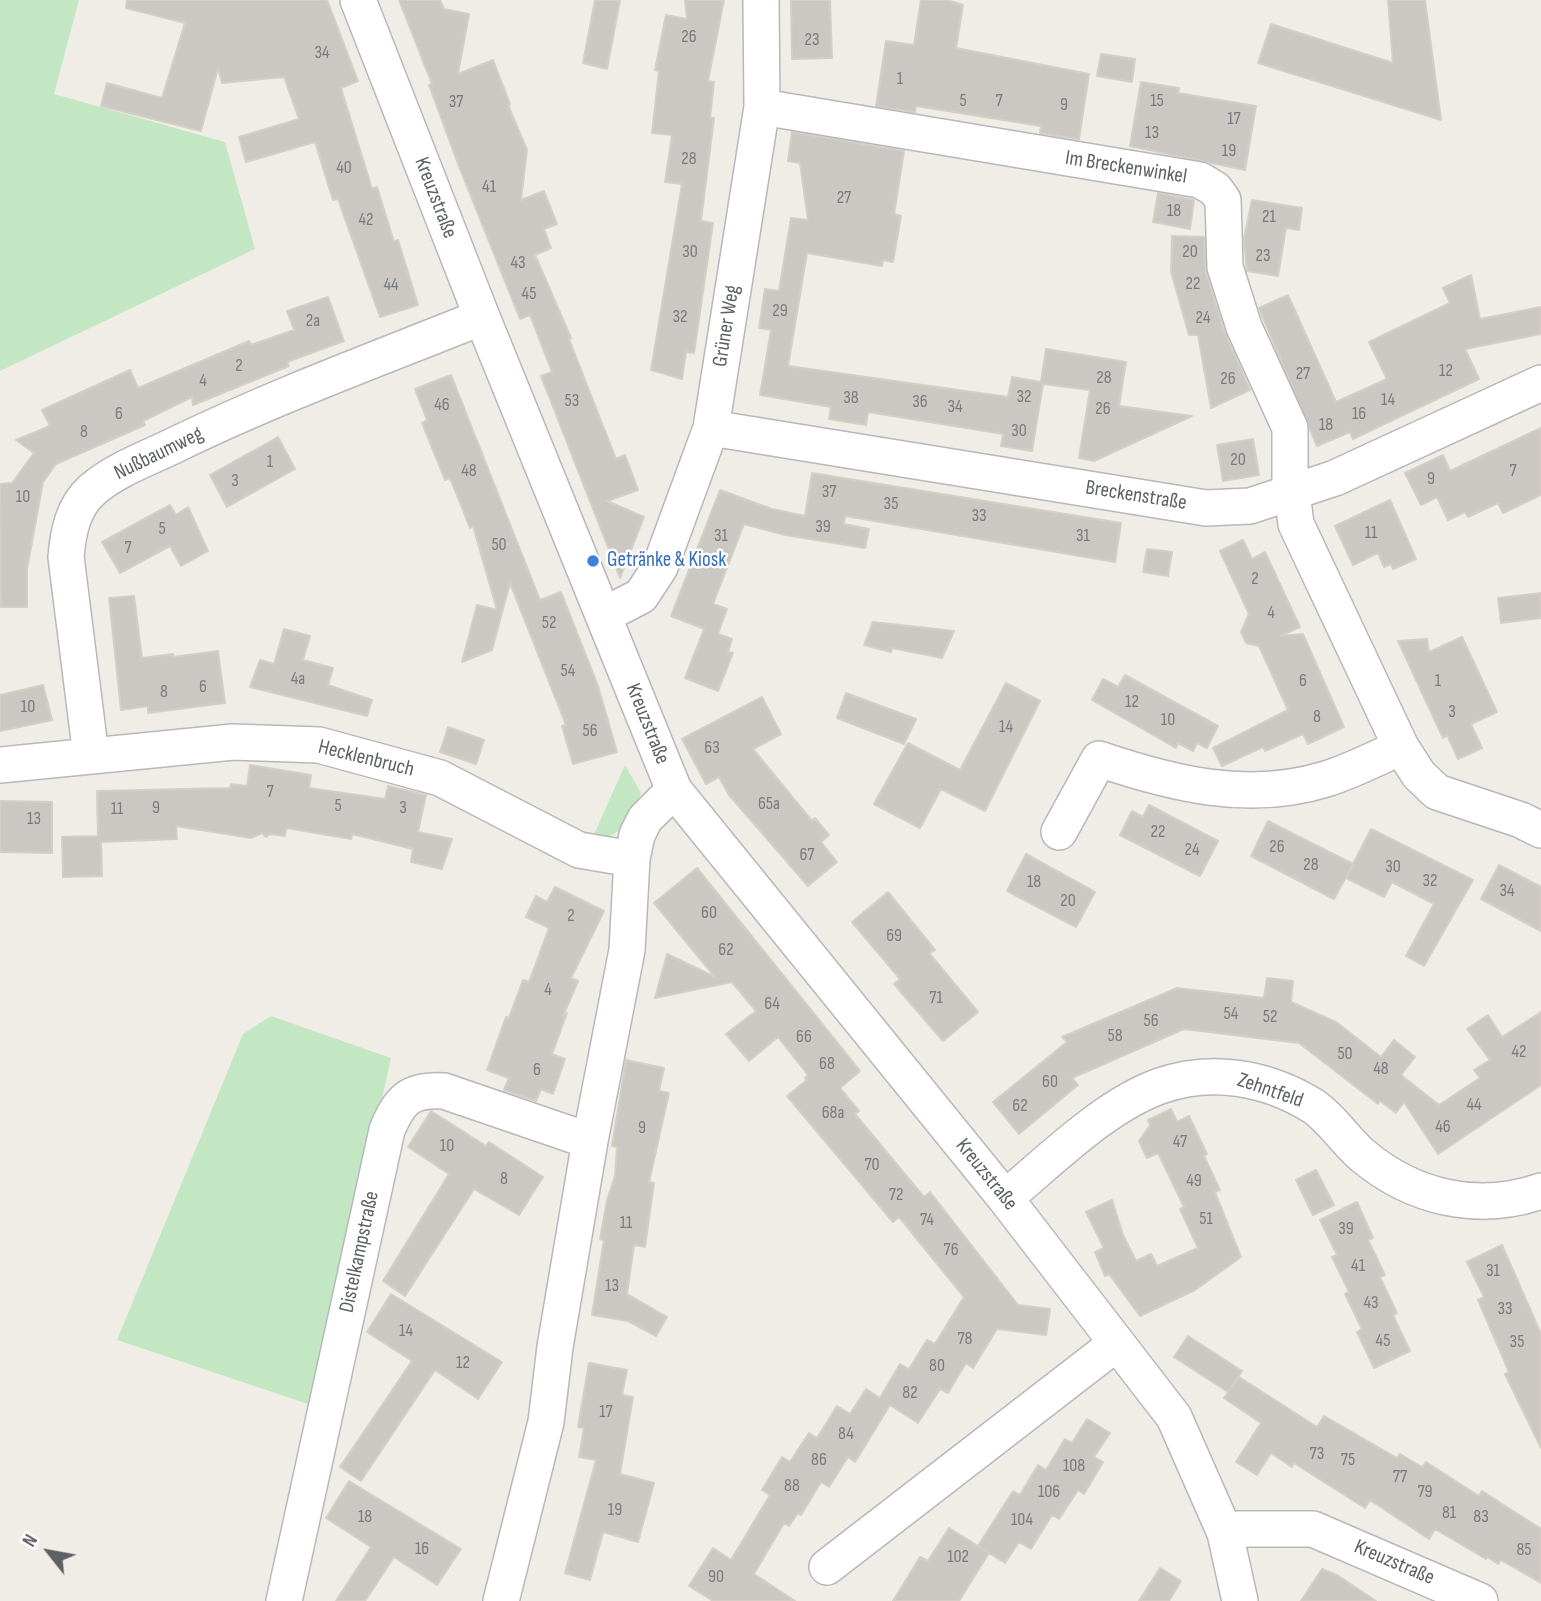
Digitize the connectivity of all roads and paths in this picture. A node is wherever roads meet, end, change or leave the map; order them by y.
1 (358, 0) edge
2 (761, 0) edge
3 (762, 107) junction
4 (482, 317) junction
5 (1541, 383) edge
6 (711, 428) junction
7 (1293, 493) junction
8 (604, 615) junction
9 (1401, 747) junction
10 (91, 756) junction
11 (0, 765) edge
12 (674, 790) junction
13 (1541, 830) edge
14 (1059, 831) dead end
15 (632, 859) junction
16 (590, 1141) junction
17 (1541, 1191) edge
18 (1005, 1198) junction
19 (1117, 1343) junction
20 (1224, 1533) junction
21 (827, 1567) dead end
22 (284, 1601) edge
23 (500, 1601) edge
24 (1240, 1601) edge
25 (1480, 1601) edge

1 - 4 street, Kreuzstraße
2 - 3 street, Grüner Weg
3 - 6 street, Grüner Weg
3 - 7 street, Im Breckenwinkel
4 - 8 street, Kreuzstraße
4 - 10 street, Nußbaumweg
5 - 7 street, Breckenstraße
6 - 7 street, Breckenstraße
6 - 8 street, Grüner Weg
7 - 9 street
8 - 12 street, Kreuzstraße
9 - 13 street
9 - 14 street
10 - 11 street, Hecklenbruch
10 - 15 street, Hecklenbruch
12 - 15 street
12 - 18 street, Kreuzstraße
15 - 16 street
16 - 22 street, Distelkampstraße
16 - 23 street
17 - 18 street, Zehntfeld
18 - 19 street, Kreuzstraße
19 - 20 street, Kreuzstraße
19 - 21 street
20 - 24 street, Kreuzstraße
20 - 25 street, Kreuzstraße

